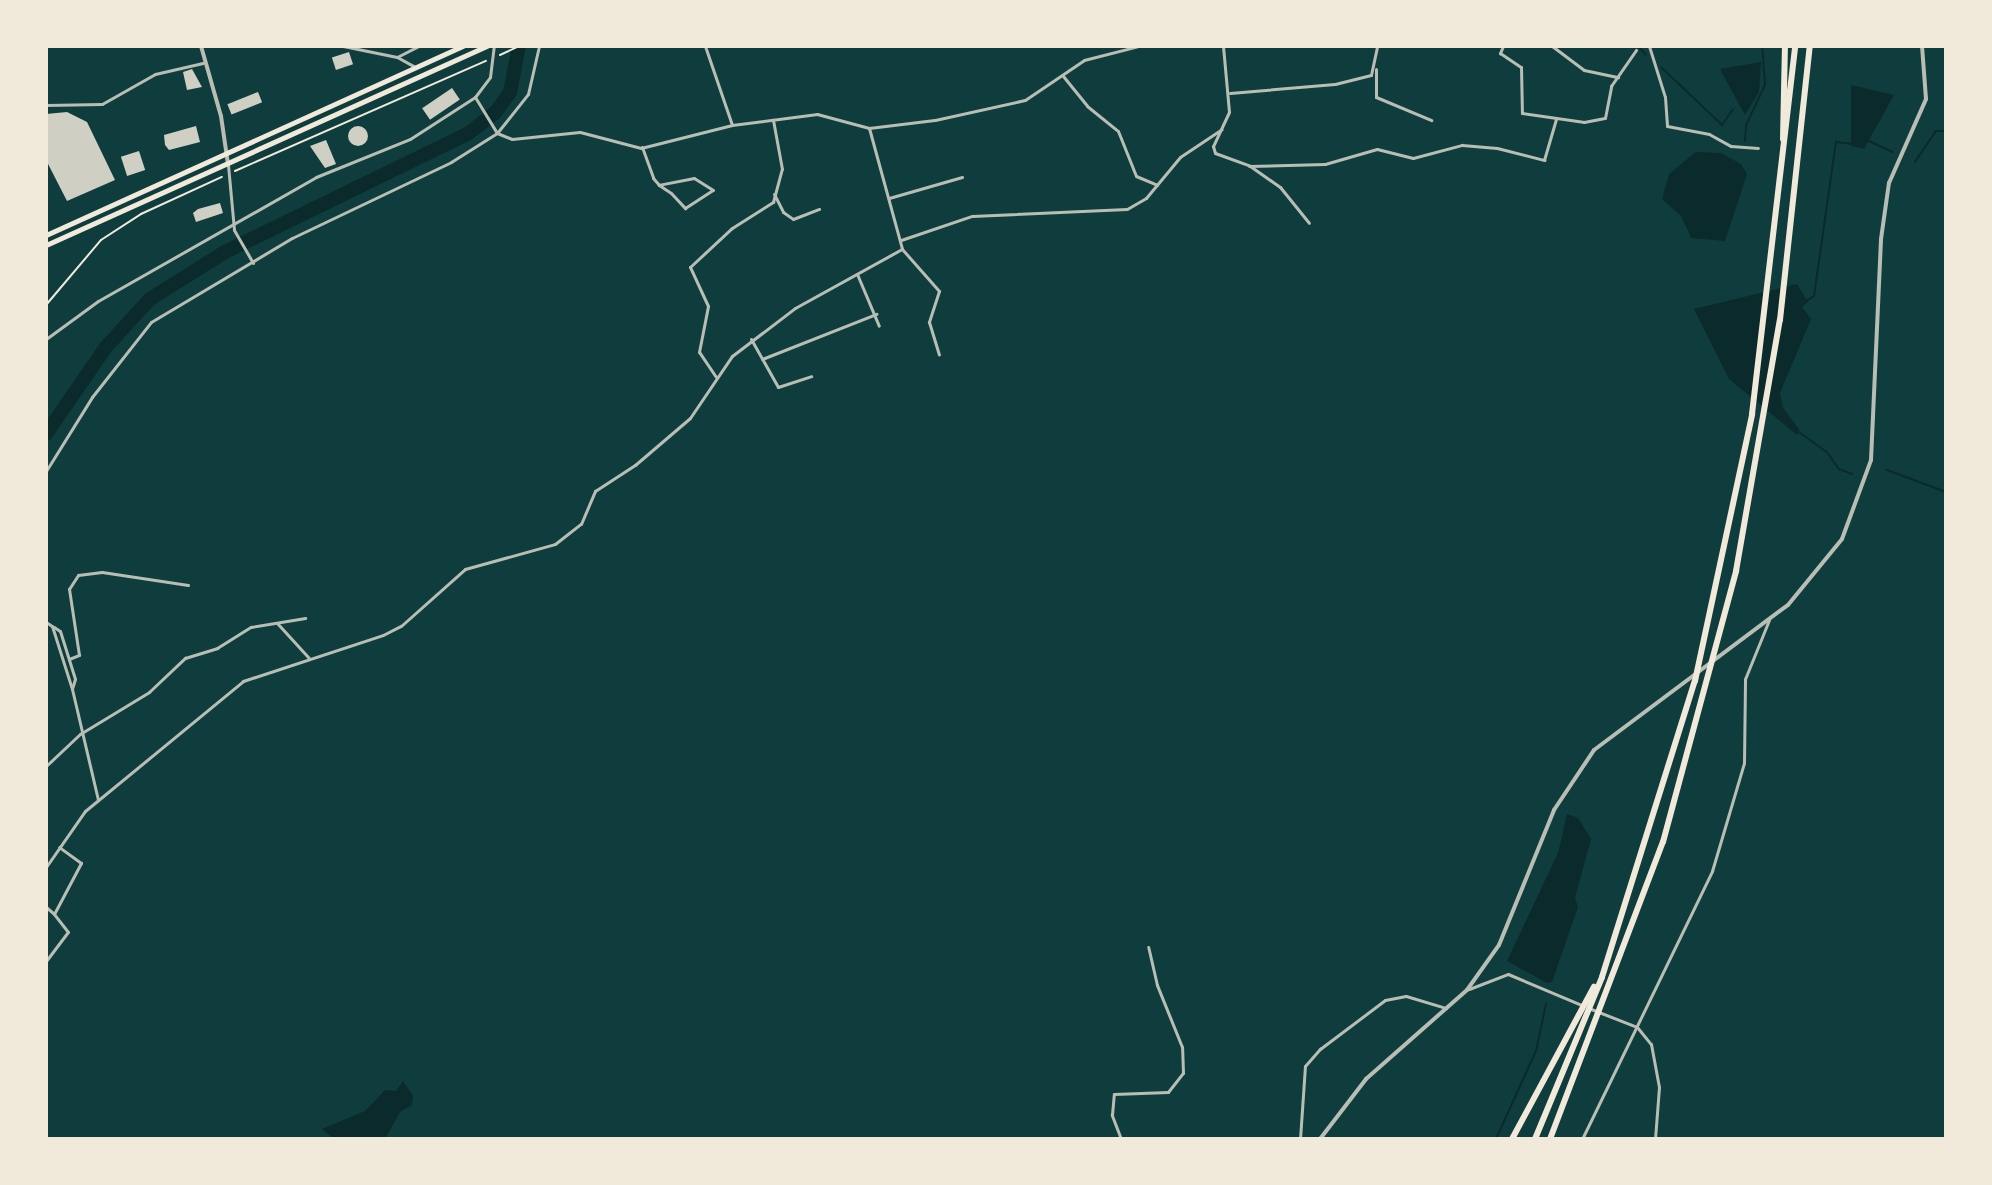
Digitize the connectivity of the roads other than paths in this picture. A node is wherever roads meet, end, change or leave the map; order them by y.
1 (201, 46) edge
2 (343, 46) edge
3 (419, 46) edge
4 (463, 46) edge
5 (487, 46) edge
6 (494, 46) edge
7 (539, 46) edge
8 (705, 46) edge
9 (1139, 46) edge
10 (1223, 46) edge
11 (1377, 46) edge
12 (1503, 46) edge
13 (1552, 46) edge
14 (1649, 46) edge
15 (1785, 46) edge
16 (1795, 46) edge
17 (1810, 46) edge
18 (1922, 46) edge
19 (1636, 50) dead end
20 (397, 57) junction
21 (203, 63) junction
22 (415, 67) junction
23 (1374, 67) junction
24 (1063, 76) junction
25 (1618, 77) junction
26 (366, 90) junction
27 (1230, 93) junction
28 (475, 97) junction
29 (370, 99) junction
30 (46, 105) edge
31 (773, 119) junction
32 (1556, 119) junction
33 (1431, 120) dead end
34 (732, 125) junction
35 (869, 128) junction
36 (1222, 129) junction
37 (497, 132) junction
38 (642, 147) junction
39 (1758, 148) dead end
40 (228, 154) junction
41 (228, 164) junction
42 (1249, 166) junction
43 (962, 177) dead end
44 (659, 185) junction
45 (1157, 185) junction
46 (1782, 191) junction
47 (774, 194) junction
48 (889, 198) junction
49 (819, 209) dead end
50 (1309, 223) dead end
51 (234, 227) junction
52 (46, 235) edge
53 (901, 240) junction
54 (46, 245) edge
55 (902, 249) junction
56 (252, 262) junction
57 (857, 274) junction
58 (876, 314) junction
59 (879, 326) dead end
60 (46, 339) edge
61 (751, 339) junction
62 (939, 355) dead end
63 (762, 359) junction
64 (811, 376) dead end
65 (716, 377) junction
66 (46, 471) edge
67 (188, 585) dead end
68 (305, 618) dead end
69 (1769, 620) junction
70 (276, 621) junction
71 (46, 622) edge
72 (52, 626) junction
73 (309, 658) junction
74 (69, 659) junction
75 (72, 689) junction
76 (80, 734) junction
77 (46, 766) edge
78 (98, 800) junction
79 (59, 847) junction
80 (46, 867) edge
81 (46, 907) edge
82 (54, 914) junction
83 (1148, 947) dead end
84 (46, 961) edge
85 (1602, 977) junction
86 (1467, 990) junction
87 (1446, 1008) junction
88 (1637, 1027) junction
89 (1121, 1139) edge
90 (1300, 1139) edge
91 (1320, 1139) edge
92 (1512, 1139) edge
93 (1535, 1139) edge
94 (1550, 1139) edge
95 (1582, 1139) edge
96 (1655, 1139) edge

1 - 21 street
2 - 20 street
3 - 20 street
4 - 22 main road
5 - 29 main road
6 - 28 street
7 - 37 street
8 - 34 street
9 - 24 street
10 - 27 street
11 - 23 street
12 - 32 street
13 - 25 street
14 - 39 street
15 - 46 highway
16 - 46 highway
17 - 94 highway
18 - 69 street
19 - 25 street
20 - 22 street
21 - 30 street
21 - 40 street
22 - 26 main road
23 - 27 street
23 - 33 street
24 - 35 street
24 - 45 street
25 - 32 street
26 - 29 main road
26 - 40 main road
27 - 36 street
28 - 37 street
28 - 51 street
29 - 41 main road
31 - 34 street
31 - 35 street
31 - 47 street
32 - 42 street
34 - 38 street
35 - 48 street
36 - 42 street
36 - 45 street
37 - 38 street
37 - 56 street
38 - 44 street
40 - 41 street
40 - 52 main road
41 - 51 street
41 - 54 main road
42 - 50 street
43 - 48 street
44 - 44 street
45 - 53 street
46 - 85 highway
47 - 49 street
47 - 65 street
48 - 53 street
51 - 56 street
51 - 60 street
53 - 55 street
55 - 57 street
55 - 62 street
56 - 66 street
57 - 58 street
57 - 61 street
58 - 59 street
58 - 63 street
61 - 63 street
61 - 65 street
63 - 64 street
65 - 73 street
67 - 74 street
68 - 70 street
69 - 86 street
69 - 88 street
70 - 73 street
70 - 76 street
71 - 72 street
72 - 74 street
72 - 75 street
73 - 78 street
74 - 75 street
75 - 76 street
76 - 77 street
76 - 78 street
78 - 79 street
79 - 80 street
79 - 82 street
81 - 82 street
82 - 84 street
83 - 89 street
85 - 92 highway
85 - 93 highway
86 - 87 street
86 - 88 street
87 - 90 street
87 - 91 street
88 - 95 street
88 - 96 street

